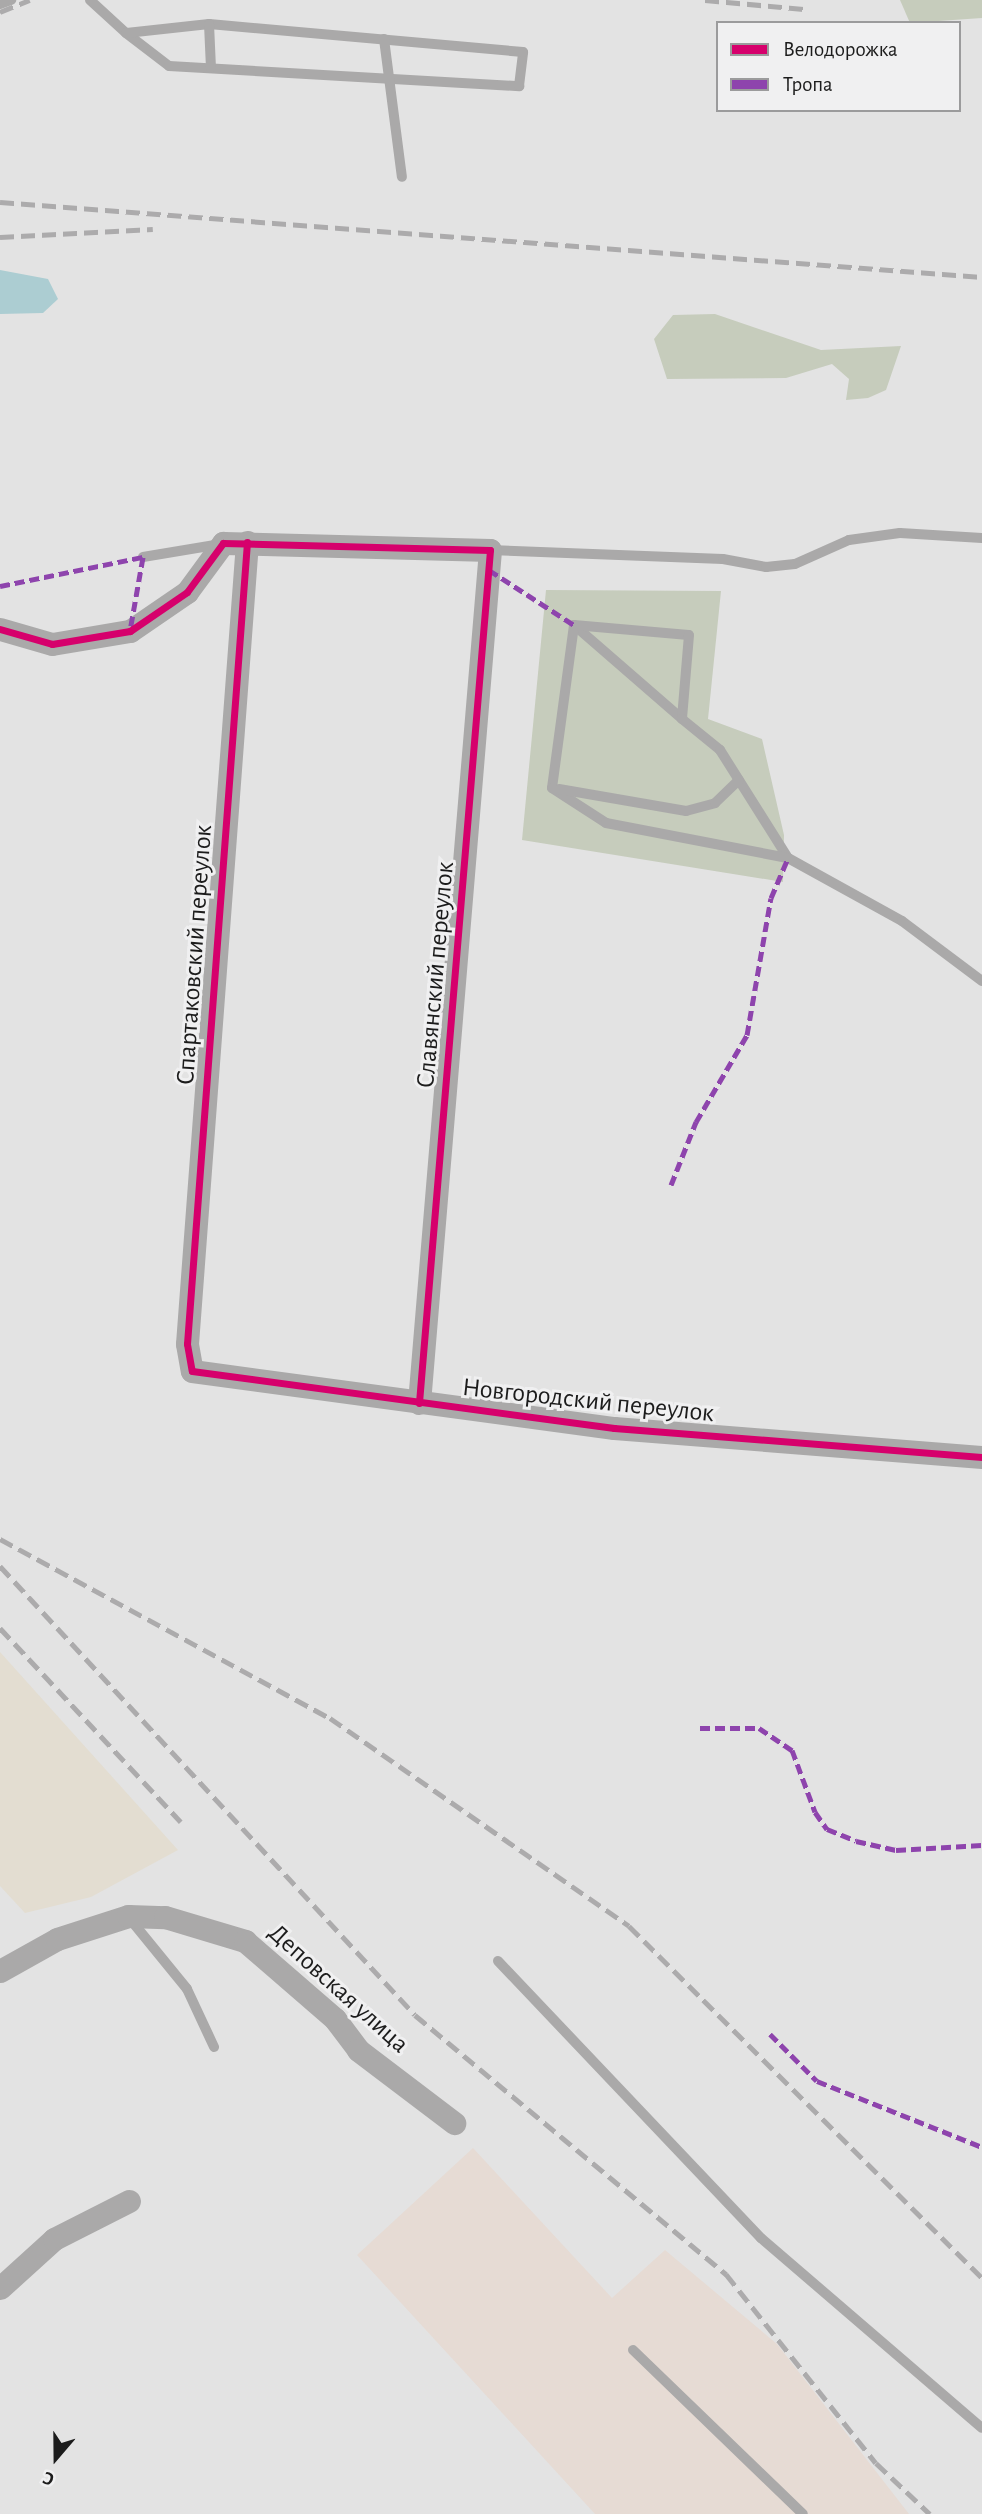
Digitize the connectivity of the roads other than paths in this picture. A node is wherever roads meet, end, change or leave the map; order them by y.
1 (11, 0) edge
2 (90, 0) edge
3 (0, 4) edge
4 (209, 24) junction
5 (126, 33) junction
6 (384, 39) junction
7 (211, 68) junction
8 (386, 80) junction
9 (402, 177) dead end
10 (982, 538) edge
11 (247, 542) junction
12 (223, 543) junction
13 (490, 550) junction
14 (143, 557) dead end
15 (574, 625) junction
16 (0, 629) edge
17 (682, 719) junction
18 (739, 780) junction
19 (552, 788) junction
20 (788, 858) junction
21 (982, 981) edge
22 (192, 1371) joint
23 (419, 1403) junction
24 (982, 1457) edge
25 (128, 1916) junction
26 (4, 1959) edge
27 (498, 1961) dead end
28 (214, 2047) dead end
29 (454, 2123) dead end
30 (129, 2202) dead end
31 (0, 2288) edge
32 (634, 2350) dead end
33 (982, 2428) edge
34 (803, 2514) edge

1 - 3 lane
2 - 5 lane
4 - 5 lane
4 - 6 lane
4 - 7 lane
5 - 7 lane
6 - 8 lane
6 - 8 lane
7 - 8 lane
8 - 9 lane
10 - 13 lane
11 - 12 street
11 - 13 street
11 - 22 street, Спартаковский переулок
12 - 14 lane
12 - 16 street
13 - 23 street, Славянский переулок
15 - 17 lane
15 - 17 lane
15 - 19 lane
17 - 18 lane
18 - 19 lane
18 - 20 lane
19 - 20 lane
20 - 21 lane
22 - 23 street, Новгородский переулок
23 - 24 street, Новгородский переулок
25 - 26 street, Деповская улица
25 - 28 lane
25 - 29 street, Деповская улица
27 - 33 lane
30 - 31 street
32 - 34 lane

